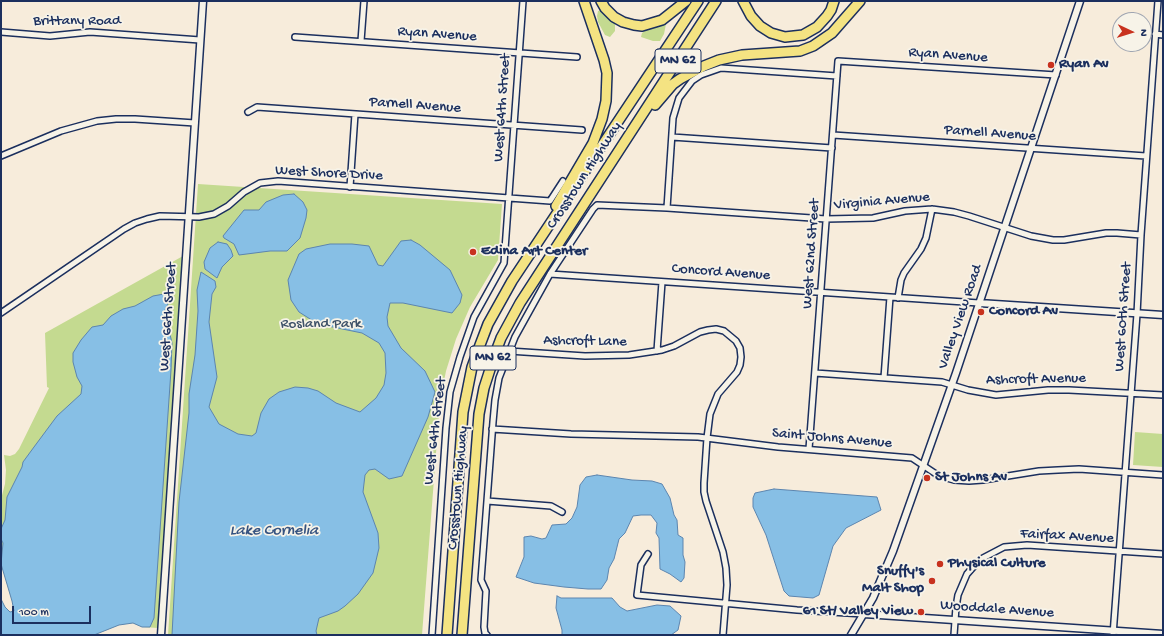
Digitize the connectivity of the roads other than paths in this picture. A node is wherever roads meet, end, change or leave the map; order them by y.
1 (203, 1) edge
2 (364, 1) edge
3 (522, 1) edge
4 (584, 1) edge
5 (601, 1) edge
6 (686, 1) edge
7 (698, 1) edge
8 (716, 1) edge
9 (743, 1) edge
10 (834, 1) edge
11 (860, 1) edge
12 (1080, 1) edge
13 (1158, 1) edge
14 (1, 32) edge
15 (1155, 34) junction
16 (1163, 34) edge
17 (295, 37) dead end
18 (200, 40) junction
19 (362, 41) junction
20 (519, 53) junction
21 (577, 57) dead end
22 (838, 61) joint
23 (1056, 75) junction
24 (837, 76) junction
25 (248, 112) dead end
26 (355, 114) junction
27 (639, 120) junction
28 (195, 124) junction
29 (514, 125) junction
30 (582, 130) dead end
31 (833, 136) junction
32 (672, 137) junction
33 (832, 148) junction
34 (1031, 148) junction
35 (1, 156) edge
36 (1146, 156) junction
37 (563, 181) dead end
38 (350, 187) junction
39 (509, 198) junction
40 (667, 208) junction
41 (932, 209) junction
42 (189, 217) junction
43 (826, 219) junction
44 (1004, 227) junction
45 (1141, 235) junction
46 (527, 260) junction
47 (550, 274) junction
48 (662, 282) junction
49 (821, 292) junction
50 (890, 297) junction
51 (898, 298) junction
52 (979, 303) junction
53 (1, 313) edge
54 (1137, 314) junction
55 (1163, 315) edge
56 (509, 351) junction
57 (657, 351) junction
58 (815, 373) junction
59 (884, 378) junction
60 (952, 385) junction
61 (1131, 393) junction
62 (1163, 395) edge
63 (492, 429) junction
64 (707, 438) junction
65 (809, 449) junction
66 (923, 466) junction
67 (1125, 472) junction
68 (1163, 475) edge
69 (488, 501) junction
70 (562, 512) dead end
71 (1119, 551) junction
72 (648, 554) dead end
73 (1163, 554) edge
74 (726, 603) junction
75 (864, 614) junction
76 (955, 620) junction
77 (1113, 633) edge
78 (1163, 634) edge
79 (160, 635) edge
80 (432, 635) edge
81 (447, 635) edge
82 (462, 635) edge
83 (487, 635) edge
84 (723, 635) edge
85 (851, 635) edge
86 (954, 635) edge

1 - 18 street, West 66th Street
2 - 19 street
3 - 20 street, West 64th Street
4 - 46 highway
5 - 6 highway
7 - 46 highway, Crosstown Highway / MN 62
8 - 27 highway, Crosstown Highway / MN 62
9 - 10 highway
11 - 27 highway
12 - 23 street, Valley View Road
13 - 15 street, West 60th Street
14 - 18 street, Brittany Road
15 - 16 street
15 - 36 street, West 60th Street
17 - 19 street, Ryan Avenue
18 - 28 street, West 66th Street
19 - 20 street, Ryan Avenue
20 - 21 street, Ryan Avenue
20 - 29 street, West 64th Street
22 - 23 street, Ryan Avenue
22 - 24 street, West 62nd Street
23 - 34 street, Valley View Road
24 - 31 street, West 62nd Street
24 - 32 street
25 - 26 street, Parnell Avenue
26 - 29 street, Parnell Avenue
26 - 38 street
27 - 82 highway, Crosstown Highway / MN 62
28 - 35 street
28 - 42 street, West 66th Street
29 - 30 street, Parnell Avenue
29 - 39 street, West 64th Street
31 - 33 street, West 62nd Street
31 - 34 street, Parnell Avenue
32 - 33 street
32 - 40 street
33 - 43 street, West 62nd Street
34 - 36 street, Parnell Avenue
34 - 44 street, Valley View Road
36 - 45 street, West 60th Street
37 - 39 street, West Shore Drive
38 - 39 street, West Shore Drive
38 - 42 street, West Shore Drive
39 - 80 street, West 64th Street
40 - 43 street, Virginia Avenue
40 - 47 street, Virginia Avenue
41 - 43 street, Virginia Avenue
41 - 44 street, Virginia Avenue
41 - 51 street
42 - 53 street, West Shore Drive
42 - 79 street, West 66th Street
43 - 49 street, West 62nd Street
44 - 45 street, Virginia Avenue
44 - 52 street, Valley View Road
45 - 54 street, West 60th Street
46 - 81 highway, Crosstown Highway / MN 62
47 - 48 street, Concord Avenue
47 - 56 street
48 - 49 street, Concord Avenue
48 - 57 street
49 - 50 street, Concord Avenue
49 - 58 street, West 62nd Street
50 - 51 street, Concord Avenue
50 - 59 street
51 - 52 street
52 - 54 street
52 - 60 street, Valley View Road
54 - 55 street
54 - 61 street, West 60th Street
56 - 57 street, Ashcroft Lane
56 - 63 street
57 - 64 street, Ashcroft Lane
58 - 59 street, Ashcroft Avenue
58 - 65 street, West 62nd Street
59 - 60 street, Ashcroft Avenue
60 - 61 street, Ashcroft Avenue
60 - 66 street, Valley View Road
61 - 62 street, Ashcroft Avenue
61 - 67 street, West 60th Street
63 - 64 street, Saint Johns Avenue
63 - 69 street
64 - 65 street, Saint Johns Avenue
64 - 74 street, Ashcroft Lane
65 - 66 street, Saint Johns Avenue
66 - 67 street, Saint Johns Avenue
66 - 75 street, Valley View Road
67 - 68 street, Saint Johns Avenue
67 - 71 street, West 60th Street
69 - 70 street
69 - 83 street
71 - 73 street, Fairfax Avenue
71 - 76 street, Fairfax Avenue
71 - 77 street, West 60th Street
72 - 74 street, Wooddale Avenue
74 - 75 street, Wooddale Avenue
74 - 84 street, Ashcroft Lane
75 - 76 street, Wooddale Avenue
75 - 85 street, Valley View Road
76 - 77 street, Wooddale Avenue
76 - 86 street, Fairfax Avenue
77 - 78 street, Wooddale Avenue

